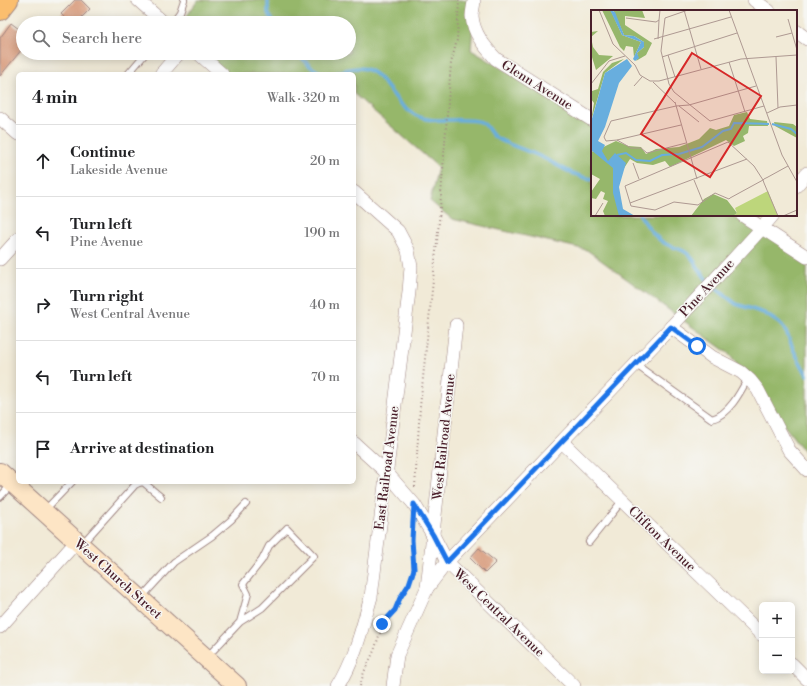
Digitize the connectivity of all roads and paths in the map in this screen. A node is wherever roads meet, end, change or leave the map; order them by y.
1 (8, 0) edge
2 (138, 0) edge
3 (184, 0) edge
4 (459, 0) edge
5 (474, 0) edge
6 (754, 0) edge
7 (0, 10) edge
8 (768, 10) edge
9 (156, 16) edge
10 (177, 16) edge
11 (797, 32) edge
12 (807, 40) edge
13 (140, 60) edge
14 (173, 60) edge
15 (206, 60) edge
16 (130, 72) edge
17 (163, 72) edge
18 (220, 72) edge
19 (0, 118) edge
20 (591, 119) edge
21 (16, 132) edge
22 (807, 173) edge
23 (797, 185) edge
24 (356, 194) edge
25 (744, 216) edge
26 (772, 216) edge
27 (762, 228) junction
28 (16, 241) edge
29 (807, 256) edge
30 (0, 259) edge
31 (456, 325) dead end
32 (671, 327) junction
33 (635, 364) junction
34 (748, 378) junction
35 (562, 442) junction
36 (356, 445) edge
37 (807, 470) edge
38 (387, 473) junction
39 (6, 478) edge
40 (70, 484) edge
41 (136, 484) edge
42 (145, 484) edge
43 (0, 497) edge
44 (161, 497) dead end
45 (622, 501) junction
46 (246, 504) dead end
47 (414, 504) junction
48 (44, 512) junction
49 (433, 535) junction
50 (588, 542) dead end
51 (79, 543) junction
52 (447, 562) junction
53 (427, 588) junction
54 (140, 599) junction
55 (240, 622) junction
56 (0, 627) edge
57 (759, 632) edge
58 (206, 658) junction
59 (795, 667) edge
60 (807, 679) edge
61 (236, 686) edge
62 (338, 686) edge
63 (360, 686) edge
64 (393, 686) edge
65 (574, 686) edge

1 - 7 main road
2 - 9 street
3 - 10 lane
4 - 47 path
5 - 20 street, Glenn Avenue
6 - 8 street
11 - 12 street
13 - 16 lane
14 - 17 street
15 - 18 street
19 - 21 street
22 - 23 street
24 - 38 street, East Railroad Avenue
25 - 27 street
26 - 27 street, Pine Avenue
27 - 29 street
27 - 32 street, Pine Avenue
28 - 30 street
31 - 49 street, West Railroad Avenue
32 - 33 street, Pine Avenue
32 - 34 street
33 - 34 lane
33 - 35 street, Pine Avenue
34 - 37 street
35 - 45 street, Clifton Avenue
35 - 52 street, Pine Avenue
36 - 38 street, West Central Avenue
38 - 47 street, West Central Avenue
38 - 62 street, East Railroad Avenue
39 - 43 lane
39 - 48 main road, West Church Street
40 - 48 lane
41 - 51 lane
42 - 44 lane
45 - 50 lane
45 - 57 street, Clifton Avenue
46 - 54 lane
47 - 49 street, West Central Avenue
47 - 63 path
48 - 51 main road, West Church Street
49 - 52 street, West Central Avenue
49 - 53 street, West Railroad Avenue
51 - 54 main road, West Church Street
51 - 56 street
52 - 53 street, Pine Avenue
52 - 65 street, West Central Avenue
53 - 64 street, West Railroad Avenue
54 - 58 main road, West Church Street
55 - 55 lane
55 - 58 lane
58 - 61 main road, West Church Street
59 - 60 street

